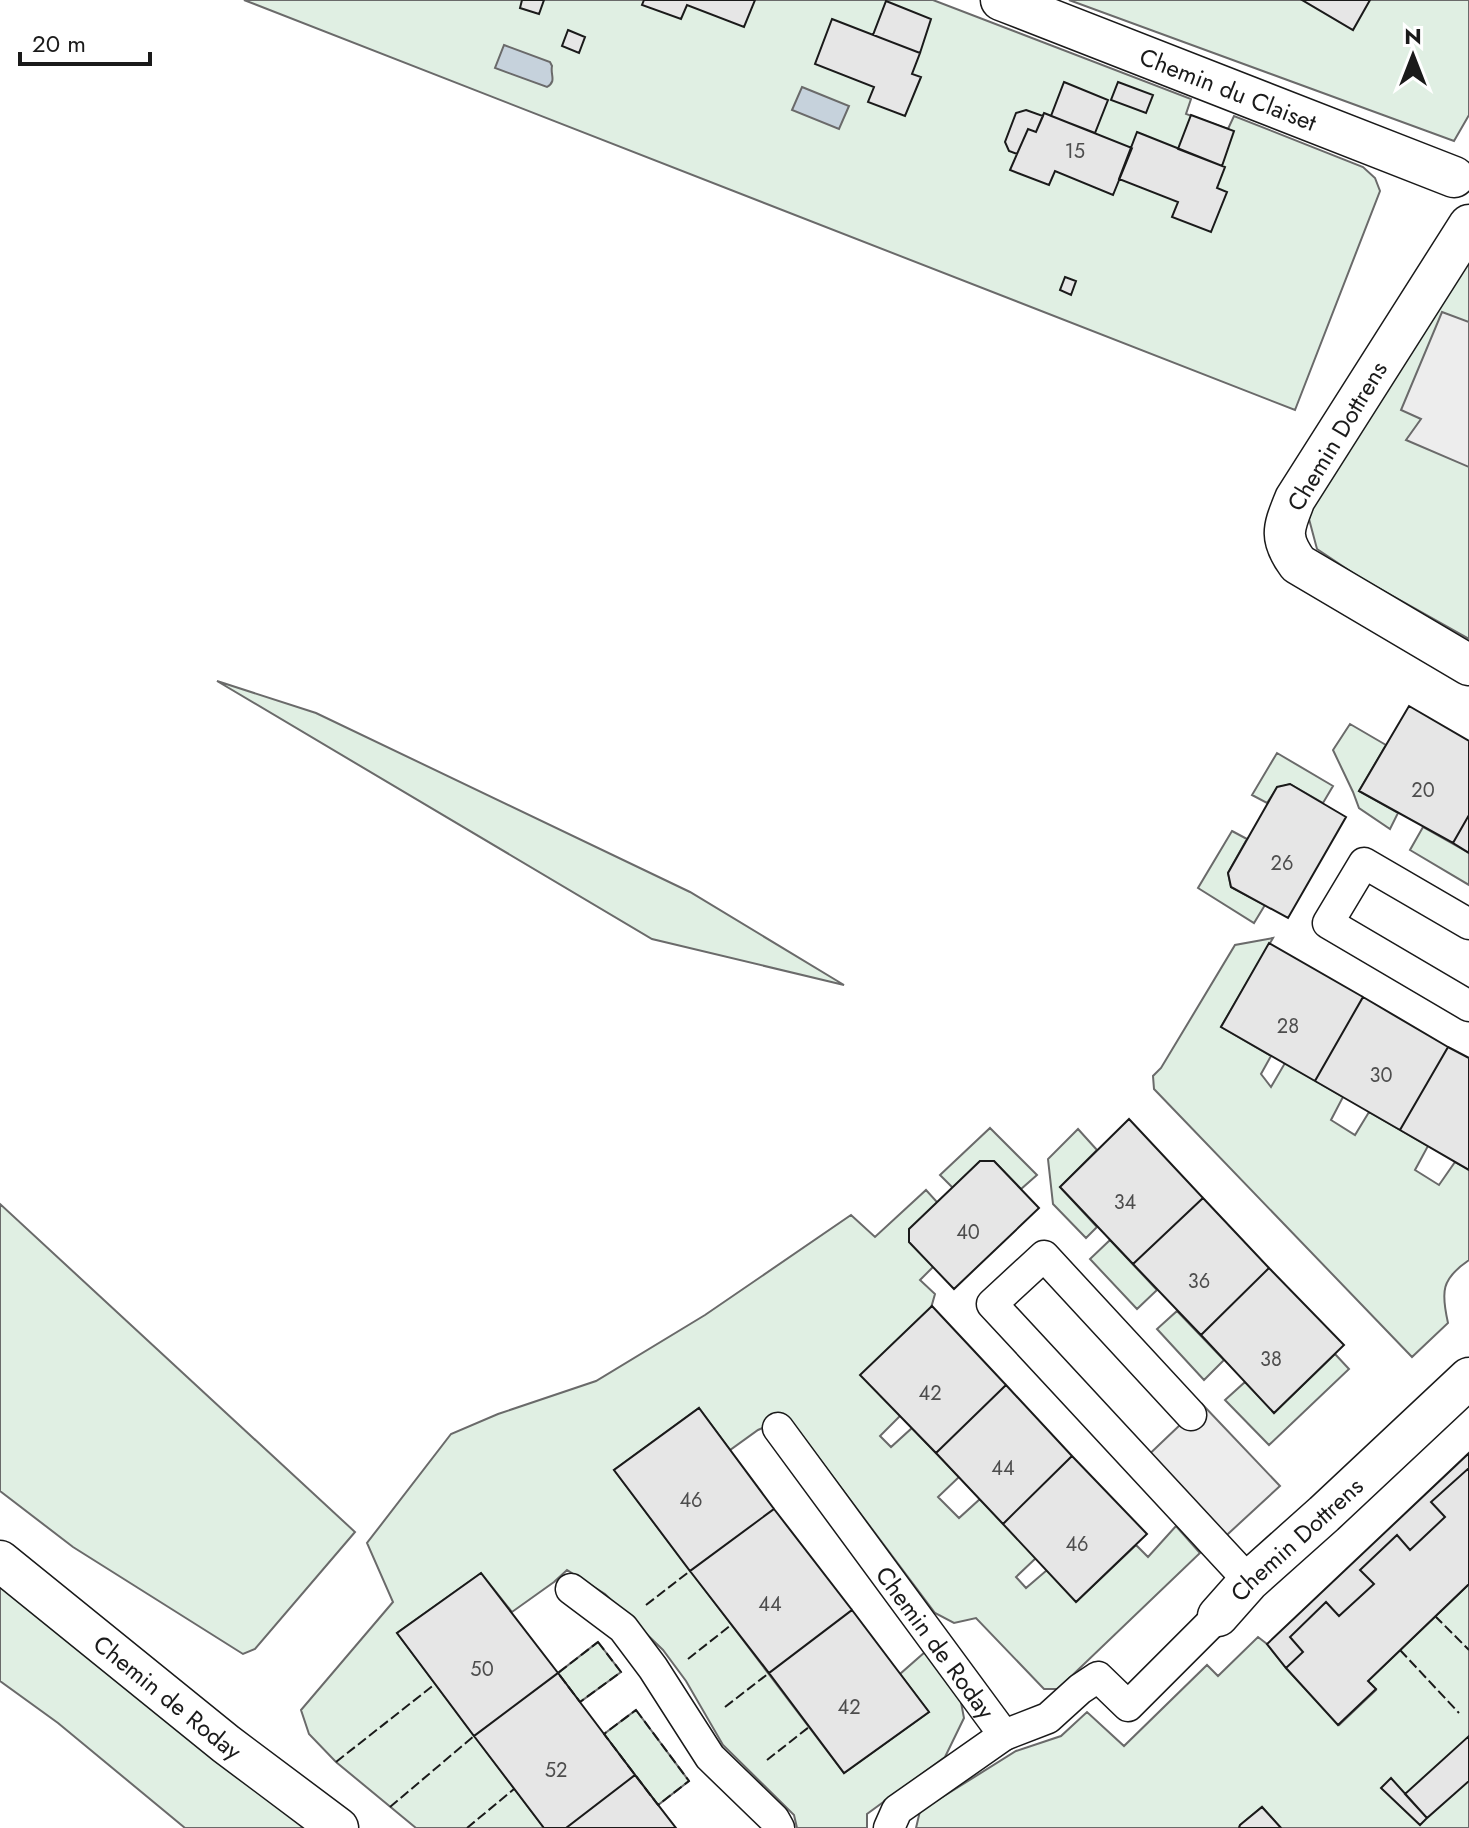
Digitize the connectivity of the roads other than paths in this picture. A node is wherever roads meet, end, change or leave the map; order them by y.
1 (1001, 0) edge
2 (1454, 177) dead end
3 (1469, 225) edge
4 (1469, 665) edge
5 (1469, 924) edge
6 (1469, 1006) edge
7 (1469, 1378) edge
8 (1191, 1415) dead end
9 (778, 1428) dead end
10 (0, 1561) edge
11 (1249, 1581) junction
12 (571, 1589) dead end
13 (1218, 1616) joint
14 (1004, 1735) junction
15 (338, 1828) edge
16 (779, 1828) edge
17 (889, 1828) edge

1 - 2 street, Chemin du Claiset
3 - 4 street, Chemin Dottrens
5 - 6 street
7 - 11 street, Chemin Dottrens
8 - 11 street
9 - 14 street, Chemin de Roday
10 - 15 street, Chemin de Roday
11 - 13 street, Chemin Dottrens
12 - 16 street
13 - 14 street, Chemin Dottrens
14 - 17 street, Chemin de Roday

